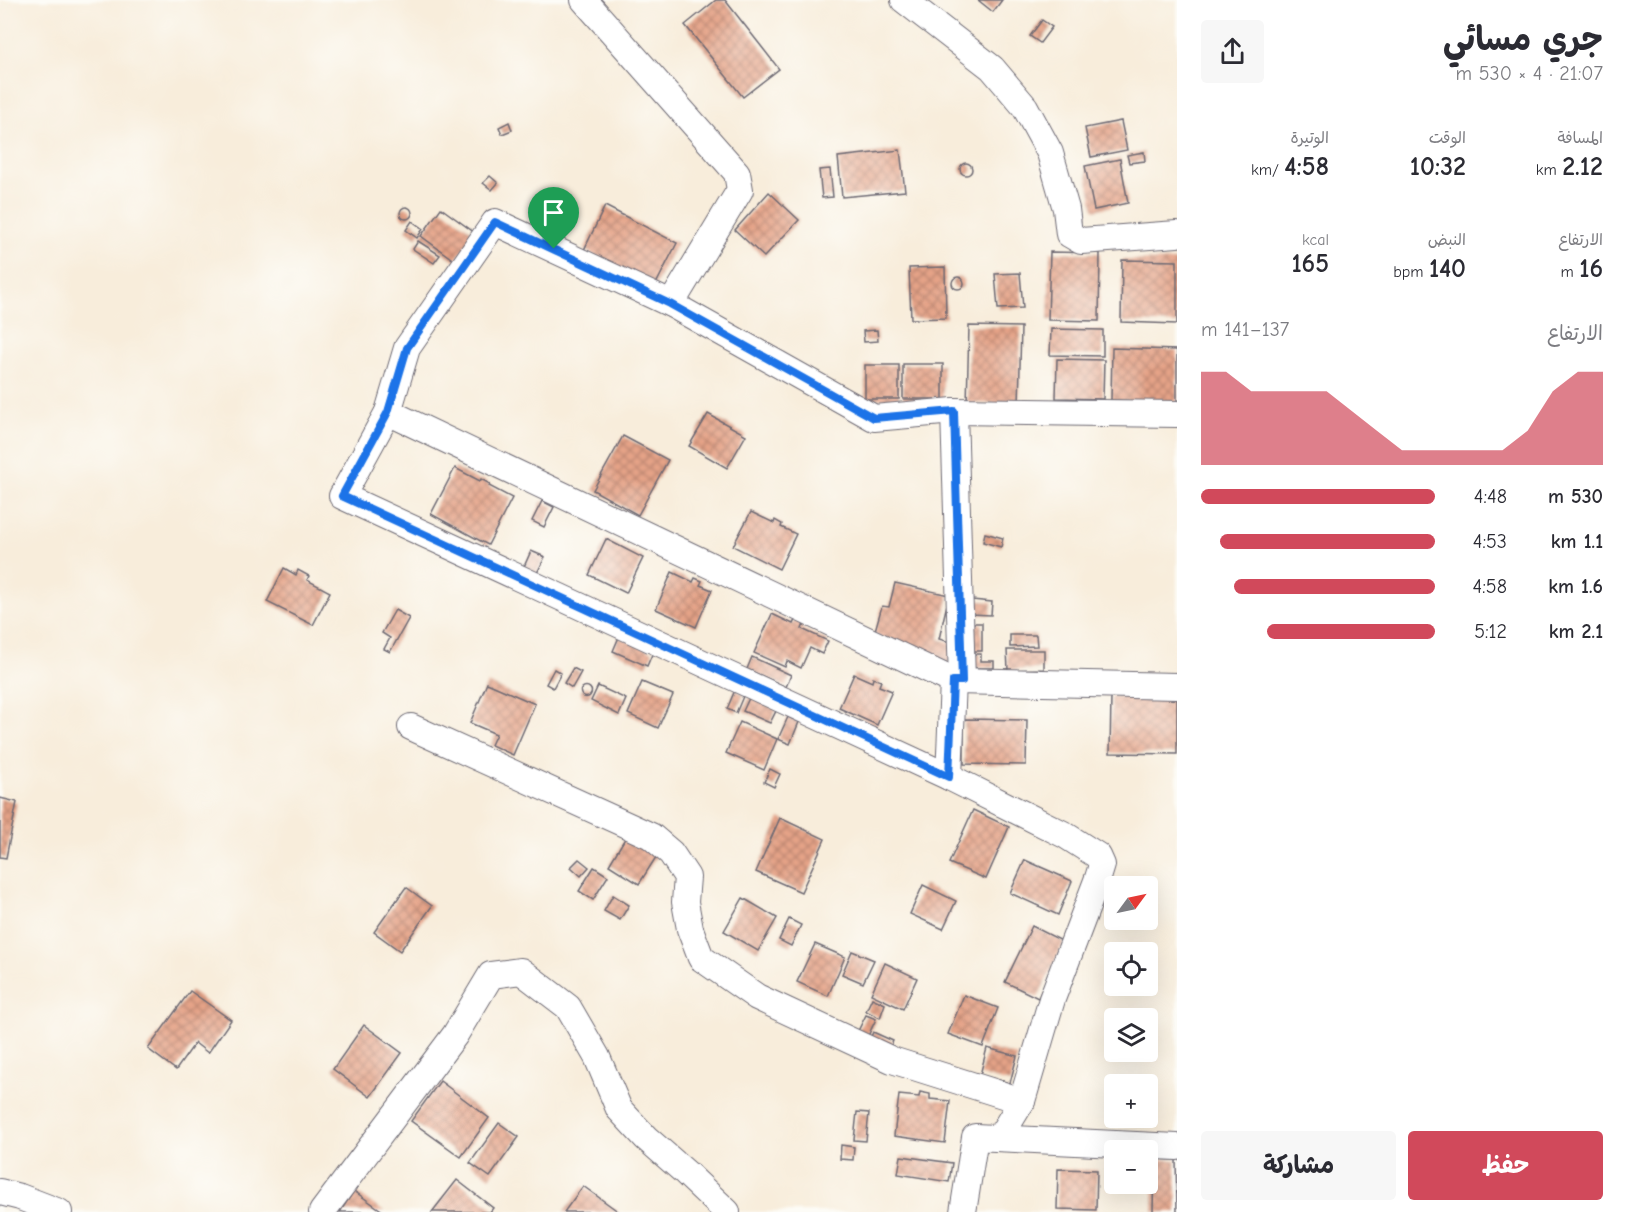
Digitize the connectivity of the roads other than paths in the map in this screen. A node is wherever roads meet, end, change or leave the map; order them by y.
1 (585, 0) edge
2 (904, 0) edge
3 (1177, 234) edge
4 (670, 304) junction
5 (954, 411) junction
6 (388, 412) junction
7 (1177, 414) edge
8 (957, 681) junction
9 (1177, 686) edge
10 (411, 727) dead end
11 (949, 777) junction
12 (1022, 1101) junction
13 (1000, 1137) junction
14 (1177, 1147) edge
15 (0, 1192) edge
16 (59, 1212) edge
17 (322, 1212) edge
18 (727, 1212) edge
19 (963, 1212) edge

1 - 4 street
2 - 3 street
4 - 5 street
4 - 6 street
5 - 7 street
5 - 8 street
6 - 8 street
6 - 11 street
8 - 9 street
8 - 11 street
10 - 12 street
11 - 12 street
12 - 13 street
13 - 14 street
13 - 19 street
15 - 16 street
17 - 18 street

